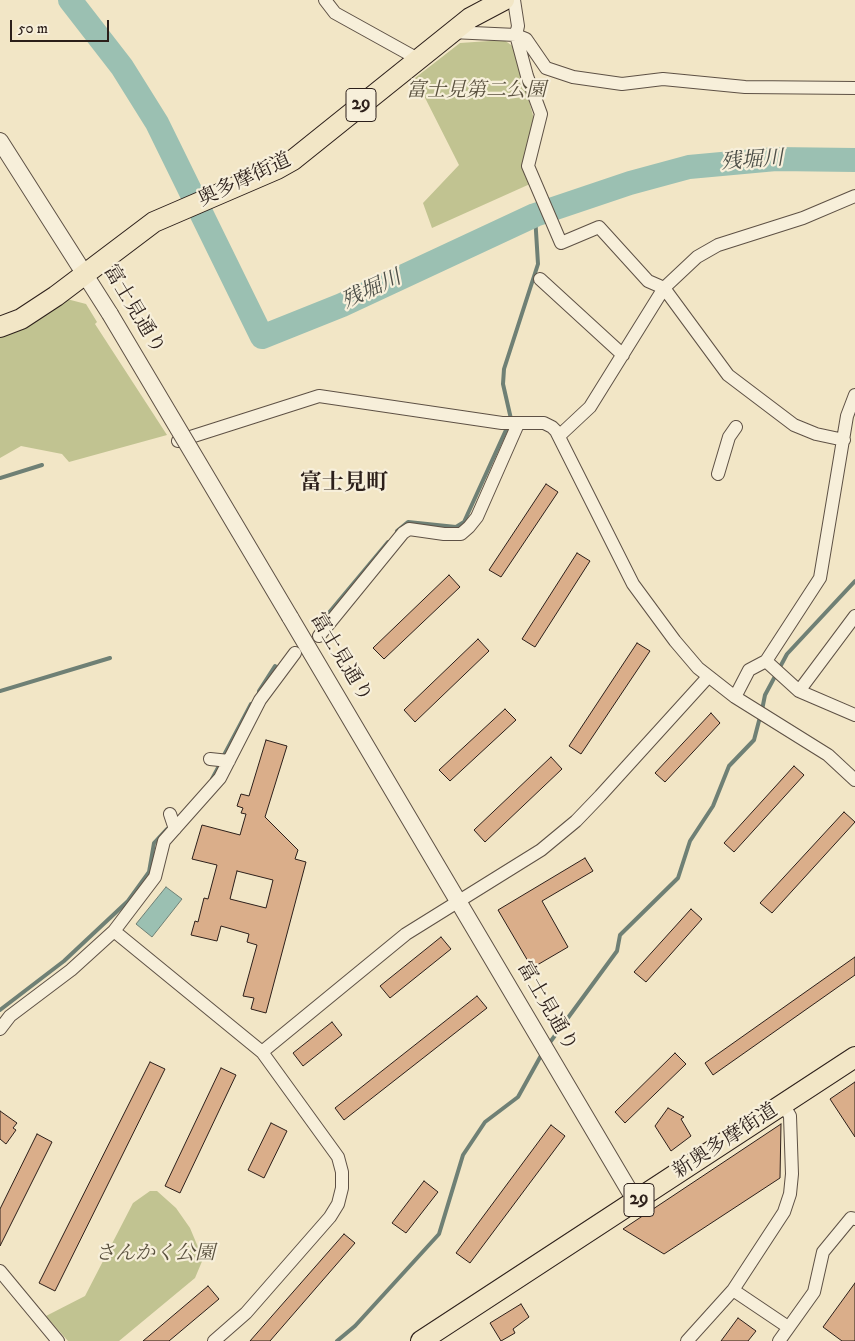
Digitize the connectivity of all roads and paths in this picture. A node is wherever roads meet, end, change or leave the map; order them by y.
1 (325, 0) edge
2 (504, 0) edge
3 (514, 0) edge
4 (451, 32) junction
5 (516, 35) junction
6 (418, 59) junction
7 (855, 88) edge
8 (0, 141) edge
9 (855, 196) edge
10 (86, 273) junction
11 (540, 279) dead end
12 (664, 288) junction
13 (0, 327) edge
14 (623, 354) junction
15 (855, 395) edge
16 (510, 424) junction
17 (736, 427) dead end
18 (559, 436) junction
19 (844, 440) junction
20 (178, 441) dead end
21 (718, 474) dead end
22 (855, 616) edge
23 (319, 636) dead end
24 (295, 653) dead end
25 (774, 668) junction
26 (708, 677) junction
27 (799, 690) junction
28 (735, 697) junction
29 (855, 715) edge
30 (210, 759) dead end
31 (229, 761) junction
32 (855, 780) edge
33 (170, 814) dead end
34 (175, 828) junction
35 (459, 902) junction
36 (114, 932) junction
37 (0, 1029) edge
38 (262, 1052) junction
39 (855, 1057) edge
40 (783, 1104) junction
41 (636, 1202) junction
42 (855, 1218) edge
43 (0, 1271) edge
44 (733, 1290) junction
45 (788, 1327) junction
46 (58, 1341) edge
47 (214, 1341) edge
48 (422, 1341) edge
49 (687, 1341) edge
50 (779, 1341) edge

1 - 6 street
2 - 4 main road, 奥多摩街道 / 29
3 - 5 street
4 - 5 street
4 - 6 main road, 奥多摩街道 / 29
5 - 7 street
5 - 12 street
6 - 10 main road, 奥多摩街道 / 29
8 - 10 street, 富士見通り
9 - 12 street
10 - 13 main road, 奥多摩街道 / 29
10 - 35 street, 富士見通り, bridge
11 - 14 street
12 - 14 street
12 - 19 street
14 - 18 street
15 - 19 street
16 - 18 street
16 - 20 street
16 - 23 street
17 - 21 street
18 - 26 street
19 - 25 street
22 - 27 street
24 - 31 street
25 - 27 street
25 - 28 street
26 - 28 street
26 - 35 street
27 - 29 street
28 - 32 street
30 - 31 street
31 - 34 street
33 - 34 street
34 - 36 street
35 - 38 street
35 - 41 street, 富士見通り
36 - 37 street
36 - 38 street
38 - 47 street
39 - 40 main road, 新奥多摩街道 / 29
40 - 41 main road, 新奥多摩街道 / 29
40 - 44 street
41 - 48 main road, 新奥多摩街道 / 29
42 - 45 street
43 - 46 street
44 - 45 street
44 - 49 street
45 - 50 street

